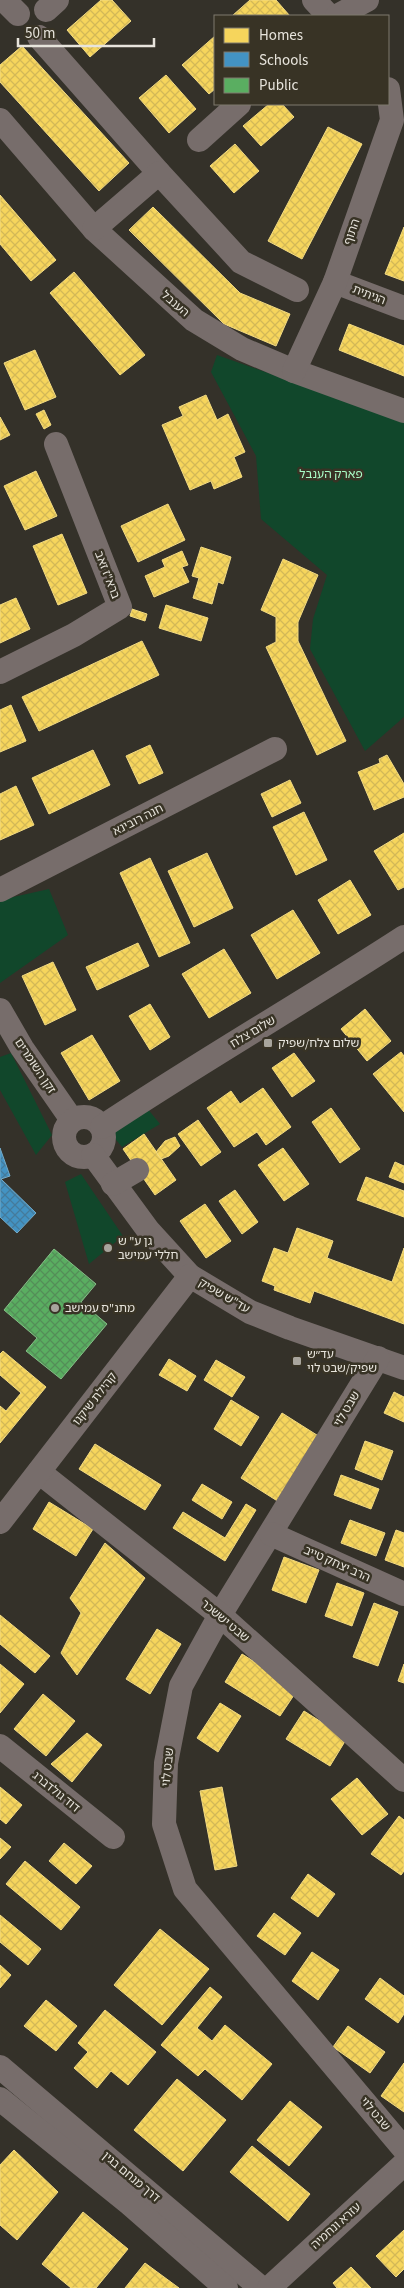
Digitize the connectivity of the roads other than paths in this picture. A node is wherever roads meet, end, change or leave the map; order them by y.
1 (314, 0) edge
2 (367, 0) edge
3 (328, 15) edge
4 (339, 15) edge
5 (39, 37) dead end
6 (389, 92) edge
7 (238, 105) edge
8 (398, 117) edge
9 (0, 120) edge
10 (199, 140) dead end
11 (159, 172) junction
12 (94, 229) junction
13 (335, 282) junction
14 (297, 290) dead end
15 (404, 308) edge
16 (294, 372) junction
17 (404, 411) edge
18 (56, 444) dead end
19 (0, 672) edge
20 (275, 749) dead end
21 (0, 890) edge
22 (404, 937) edge
23 (0, 1010) edge
24 (72, 1120) junction
25 (102, 1126) junction
26 (93, 1155) junction
27 (137, 1170) dead end
28 (113, 1184) junction
29 (190, 1276) junction
30 (378, 1358) junction
31 (404, 1368) edge
32 (39, 1472) junction
33 (0, 1522) edge
34 (271, 1534) junction
35 (404, 1594) edge
36 (220, 1615) junction
37 (0, 1746) edge
38 (404, 1780) edge
39 (113, 1837) dead end
40 (0, 2067) edge
41 (3, 2109) edge
42 (404, 2149) edge
43 (404, 2164) edge
44 (226, 2288) edge
45 (261, 2288) edge
46 (269, 2288) edge

1 - 3 street
2 - 4 street
5 - 11 street
6 - 8 street, התוף
7 - 10 street
8 - 13 street, התוף
9 - 12 street, הענבל
11 - 12 street
11 - 14 street
12 - 16 street, הענבל
13 - 15 street, הגיתית
13 - 16 street, התוף
16 - 17 street, הענבל
18 - 19 street, ברא"ז זאב
20 - 21 street, חנה רובינא
22 - 25 street, שלום צלח
23 - 24 street, זקן השומרים
24 - 25 street
24 - 26 street
25 - 26 street
26 - 28 street, עד"ש שפיק
27 - 28 street
28 - 29 street, עד"ש שפיק
29 - 30 street, עד"ש שפיק
29 - 32 street, קהילת שיקגו
30 - 31 street, עד"ש שפיק
30 - 34 street, שבט לוי
32 - 33 street, קהילת שיקגו
32 - 36 street, שבט יששכר
34 - 35 street, הרב יצחק טייב
34 - 36 street, שבט לוי
36 - 38 street, שבט יששכר
36 - 42 street, שבט לוי
37 - 39 street, דוד גולדברג
40 - 45 street, דרך מנחם בגין
41 - 44 street, דרך מנחם בגין
43 - 46 street, עזרא ונחמיה

